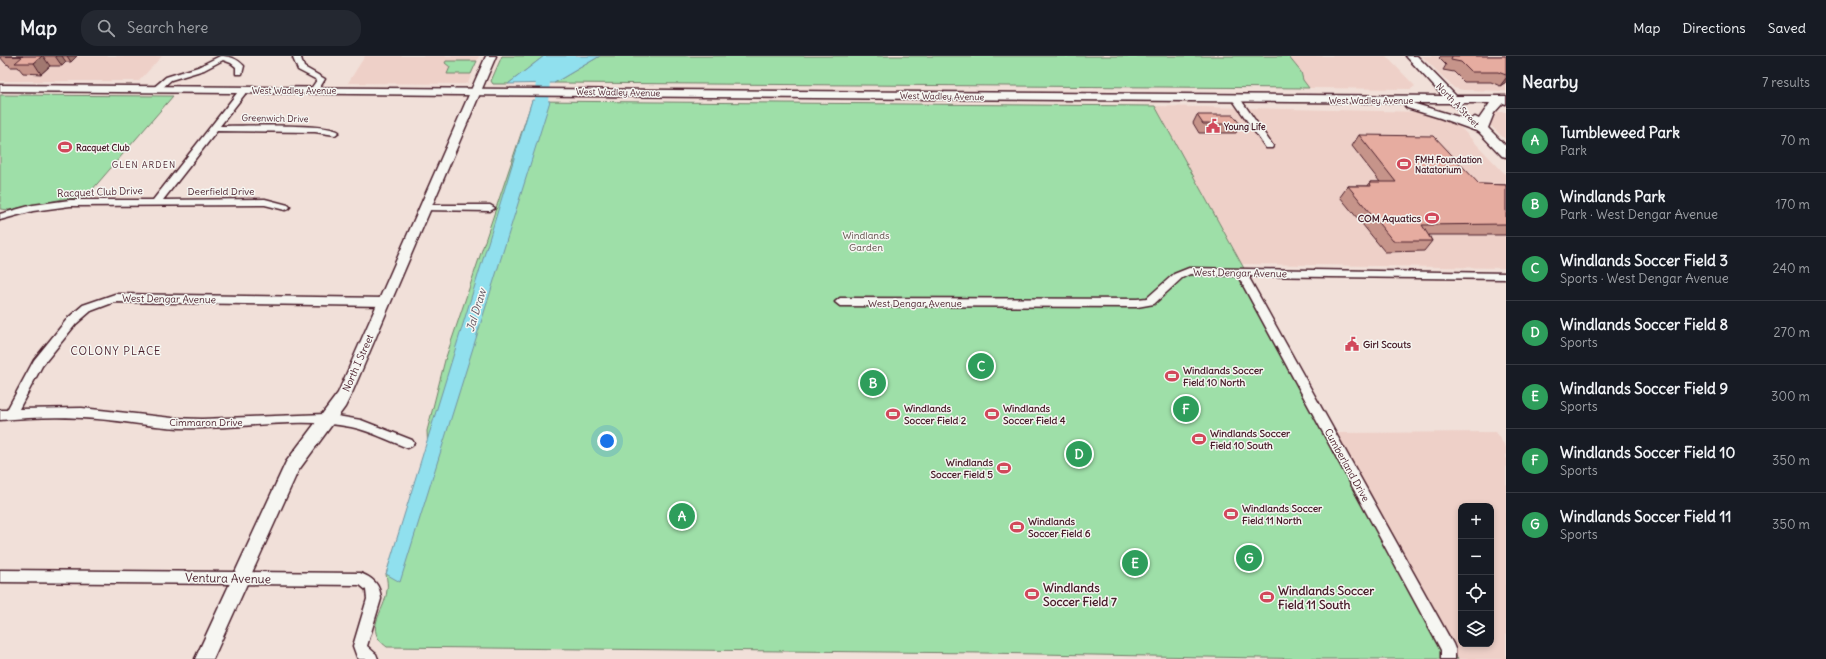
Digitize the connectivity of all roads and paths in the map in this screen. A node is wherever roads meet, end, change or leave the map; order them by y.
1 (298, 56) edge
2 (491, 56) edge
3 (1411, 56) edge
4 (224, 57) edge
5 (239, 72) dead end
6 (0, 88) edge
7 (156, 89) junction
8 (244, 90) junction
9 (314, 90) junction
10 (476, 91) junction
11 (1236, 99) junction
12 (1382, 100) junction
13 (1454, 100) junction
14 (1503, 100) edge
15 (214, 128) junction
16 (1482, 129) junction
17 (335, 132) dead end
18 (1269, 146) dead end
19 (1506, 153) edge
20 (156, 202) junction
21 (285, 207) dead end
22 (425, 208) junction
23 (490, 208) dead end
24 (0, 217) edge
25 (1241, 273) junction
26 (1506, 276) edge
27 (385, 302) junction
28 (840, 302) dead end
29 (5, 415) edge
30 (328, 419) junction
31 (408, 443) dead end
32 (0, 576) edge
33 (240, 578) junction
34 (204, 659) edge
35 (371, 659) edge
36 (1448, 659) edge

1 - 9 street
2 - 10 street, North I Street
3 - 13 main road, North A Street
4 - 5 street
4 - 7 street
6 - 7 main road, West Wadley Avenue
7 - 8 main road, West Wadley Avenue
8 - 9 main road, West Wadley Avenue
8 - 15 street, Racquet Club Drive
9 - 10 main road, West Wadley Avenue
10 - 11 main road, West Wadley Avenue
10 - 22 street, North I Street
11 - 12 main road, West Wadley Avenue
11 - 18 street
12 - 13 main road, West Wadley Avenue
12 - 16 main road
13 - 14 main road, West Wadley Avenue
13 - 16 main road, North A Street
14 - 16 main road
15 - 17 street, Greenwich Drive
15 - 20 street, Racquet Club Drive
16 - 19 main road, North A Street
20 - 21 street, Deerfield Drive
20 - 24 street, Racquet Club Drive
22 - 23 street
22 - 27 street, North I Street
25 - 26 street, West Dengar Avenue
25 - 28 street, West Dengar Avenue
25 - 36 street, Cumberland Drive
27 - 29 street, West Dengar Avenue
27 - 30 street, North I Street
29 - 30 street, Cimmaron Drive
30 - 31 street, Cimmaron Drive
30 - 33 street, North I Street
32 - 33 street, Ventura Avenue
33 - 34 street, North I Street
33 - 35 street, Ventura Avenue

